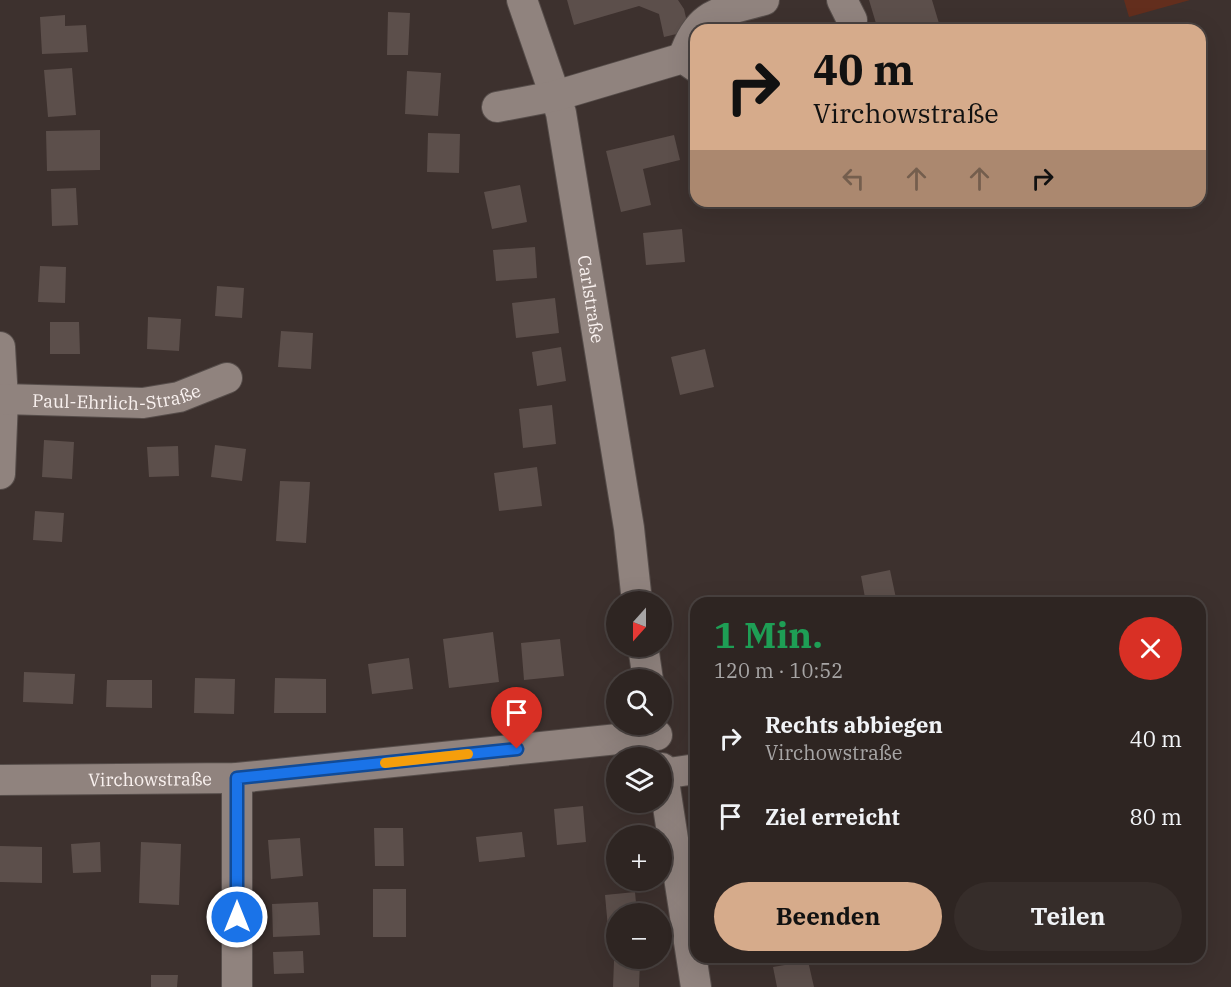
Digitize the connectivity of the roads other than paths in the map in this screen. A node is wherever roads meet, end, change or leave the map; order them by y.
1 (522, 0) edge
2 (764, 0) edge
3 (842, 0) edge
4 (701, 24) edge
5 (851, 24) edge
6 (689, 63) edge
7 (555, 96) junction
8 (497, 107) dead end
9 (0, 347) edge
10 (227, 378) dead end
11 (3, 399) junction
12 (0, 474) edge
13 (637, 591) edge
14 (606, 755) edge
15 (672, 758) edge
16 (690, 766) edge
17 (237, 778) junction
18 (0, 780) edge
19 (669, 813) edge
20 (690, 949) edge
21 (692, 963) edge
22 (237, 987) edge
23 (696, 987) edge

1 - 7 street, Carlstraße
2 - 4 street
3 - 5 street
6 - 7 street
7 - 8 street
7 - 13 street, Carlstraße
9 - 11 street
10 - 11 street, Paul-Ehrlich-Straße
11 - 12 street
14 - 17 street, Virchowstraße
15 - 16 street, Virchowstraße
17 - 18 street, Virchowstraße
17 - 22 street
19 - 20 street
21 - 23 street

